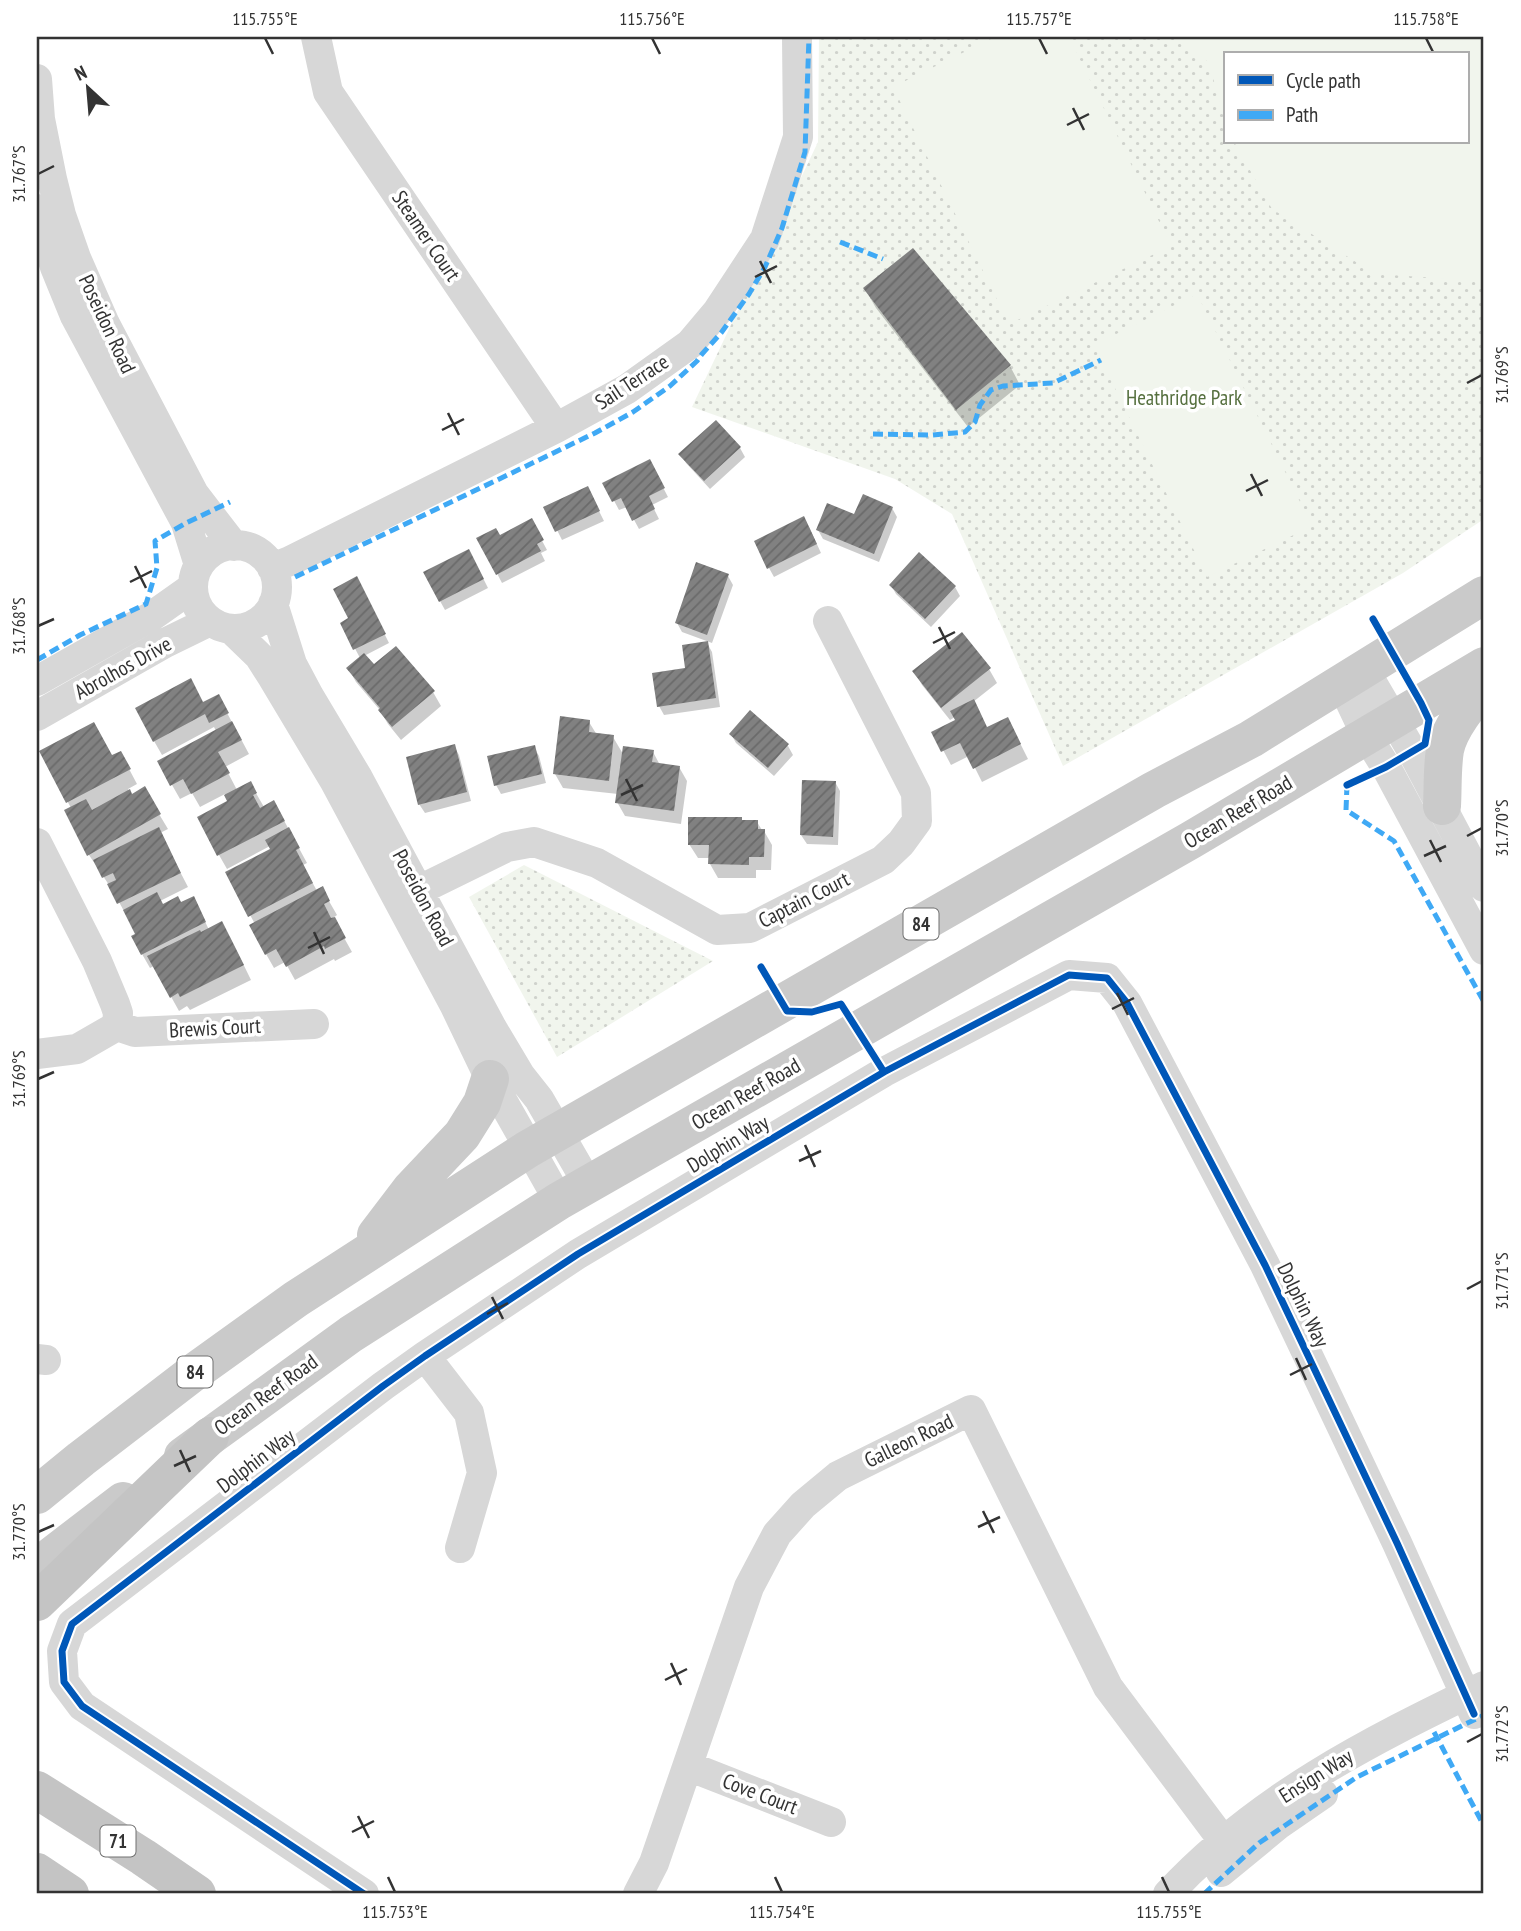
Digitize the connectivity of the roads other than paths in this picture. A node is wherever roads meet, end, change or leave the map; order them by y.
1 (316, 37) edge
2 (797, 37) edge
3 (37, 79) edge
4 (38, 119) edge
5 (37, 209) edge
6 (556, 428) junction
7 (234, 545) junction
8 (272, 568) junction
9 (196, 576) junction
10 (1484, 595) edge
11 (273, 604) junction
12 (828, 621) dead end
13 (221, 625) junction
14 (1484, 666) edge
15 (1352, 675) junction
16 (37, 681) edge
17 (1484, 688) edge
18 (37, 716) edge
19 (1380, 727) junction
20 (1442, 806) junction
21 (37, 843) edge
22 (1484, 887) edge
23 (409, 895) junction
24 (1484, 950) edge
25 (314, 1024) dead end
26 (117, 1026) junction
27 (37, 1055) edge
28 (490, 1079) junction
29 (543, 1140) junction
30 (574, 1193) junction
31 (359, 1256) junction
32 (425, 1356) junction
33 (210, 1436) junction
34 (37, 1495) edge
35 (460, 1548) dead end
36 (37, 1567) edge
37 (37, 1602) edge
38 (1477, 1701) edge
39 (688, 1766) junction
40 (37, 1790) edge
41 (831, 1822) dead end
42 (1229, 1850) junction
43 (37, 1872) edge
44 (70, 1894) edge
45 (197, 1894) edge
46 (364, 1894) edge
47 (638, 1894) edge
48 (1168, 1894) edge
49 (1196, 1894) edge

1 - 6 street, Steamer Court
2 - 6 street, Sail Terrace
3 - 4 street, Poseidon Road
4 - 7 street, Poseidon Road
5 - 9 street, Poseidon Road
6 - 8 street, Sail Terrace
7 - 8 street
7 - 9 street
8 - 11 street
9 - 13 street
9 - 16 street, Abrolhos Drive
10 - 15 main road, 84
11 - 13 street
11 - 23 street, Poseidon Road
12 - 23 street, Captain Court
13 - 18 street, Abrolhos Drive
13 - 23 street, Poseidon Road
14 - 19 main road, Ocean Reef Road
15 - 19 street
15 - 29 main road, 84
17 - 20 main road
19 - 20 street
19 - 24 street
19 - 30 main road, Ocean Reef Road
20 - 22 street
21 - 26 street
23 - 28 street, Poseidon Road
23 - 29 street, Poseidon Road
25 - 26 street, Brewis Court
26 - 27 street
28 - 29 street, Poseidon Road
28 - 31 main road
29 - 30 street, Poseidon Road
29 - 31 main road, 84
30 - 33 main road, Ocean Reef Road
31 - 34 main road, 84
32 - 35 street
32 - 38 street, Dolphin Way
32 - 46 street, Dolphin Way
33 - 36 main road, Ocean Reef Road
33 - 37 highway
38 - 42 street, Ensign Way
39 - 41 street, Cove Court
39 - 42 street, Galleon Road
39 - 47 street, Galleon Road
40 - 45 highway, 71
42 - 48 street, Ensign Way
42 - 49 street, Ensign Way
43 - 44 highway

